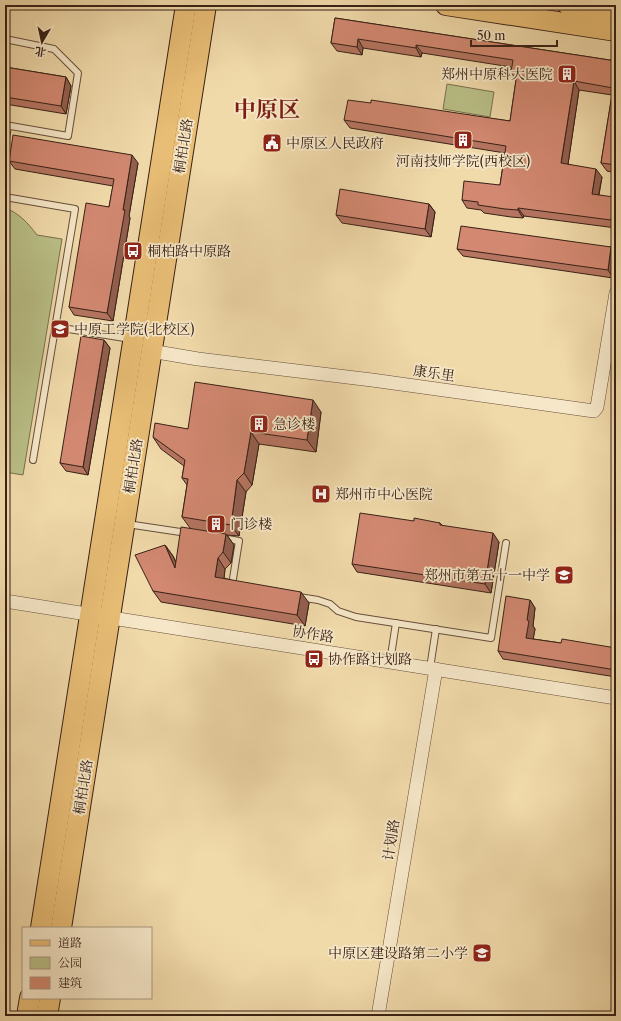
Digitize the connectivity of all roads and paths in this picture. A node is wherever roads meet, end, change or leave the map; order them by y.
1 (186, 5) edge
2 (206, 5) edge
3 (446, 5) edge
4 (571, 5) edge
5 (616, 13) edge
6 (616, 31) edge
7 (5, 39) edge
8 (7, 126) edge
9 (5, 145) edge
10 (5, 197) edge
11 (616, 294) edge
12 (56, 327) junction
13 (133, 340) junction
14 (151, 351) junction
15 (33, 460) dead end
16 (124, 524) junction
17 (195, 534) edge
18 (217, 537) edge
19 (506, 543) dead end
20 (240, 586) edge
21 (295, 596) edge
22 (5, 601) edge
23 (90, 614) junction
24 (110, 618) junction
25 (396, 623) junction
26 (436, 630) junction
27 (390, 662) junction
28 (433, 669) junction
29 (616, 698) edge
30 (41, 927) edge
31 (61, 927) edge
32 (30, 999) edge
33 (50, 999) edge
34 (27, 1016) edge
35 (47, 1016) edge
36 (378, 1016) edge

1 - 13 main road, 桐柏北路
2 - 14 main road, 桐柏北路
3 - 6 main road
4 - 5 main road
7 - 8 lane
8 - 9 lane
10 - 12 lane
11 - 14 street, 康乐里
12 - 13 lane
12 - 15 lane
13 - 23 main road, 桐柏北路
14 - 16 main road, 桐柏北路
16 - 17 lane
16 - 24 main road, 桐柏北路
18 - 20 lane
19 - 26 lane
21 - 25 lane
22 - 23 street, 协作路
23 - 24 street, 协作路
23 - 30 main road, 桐柏北路
24 - 27 street, 协作路
24 - 31 main road, 桐柏北路
25 - 26 lane
25 - 27 lane
26 - 28 lane
27 - 28 street, 协作路
28 - 29 street, 协作路
28 - 36 street, 计划路
32 - 34 main road
33 - 35 main road

